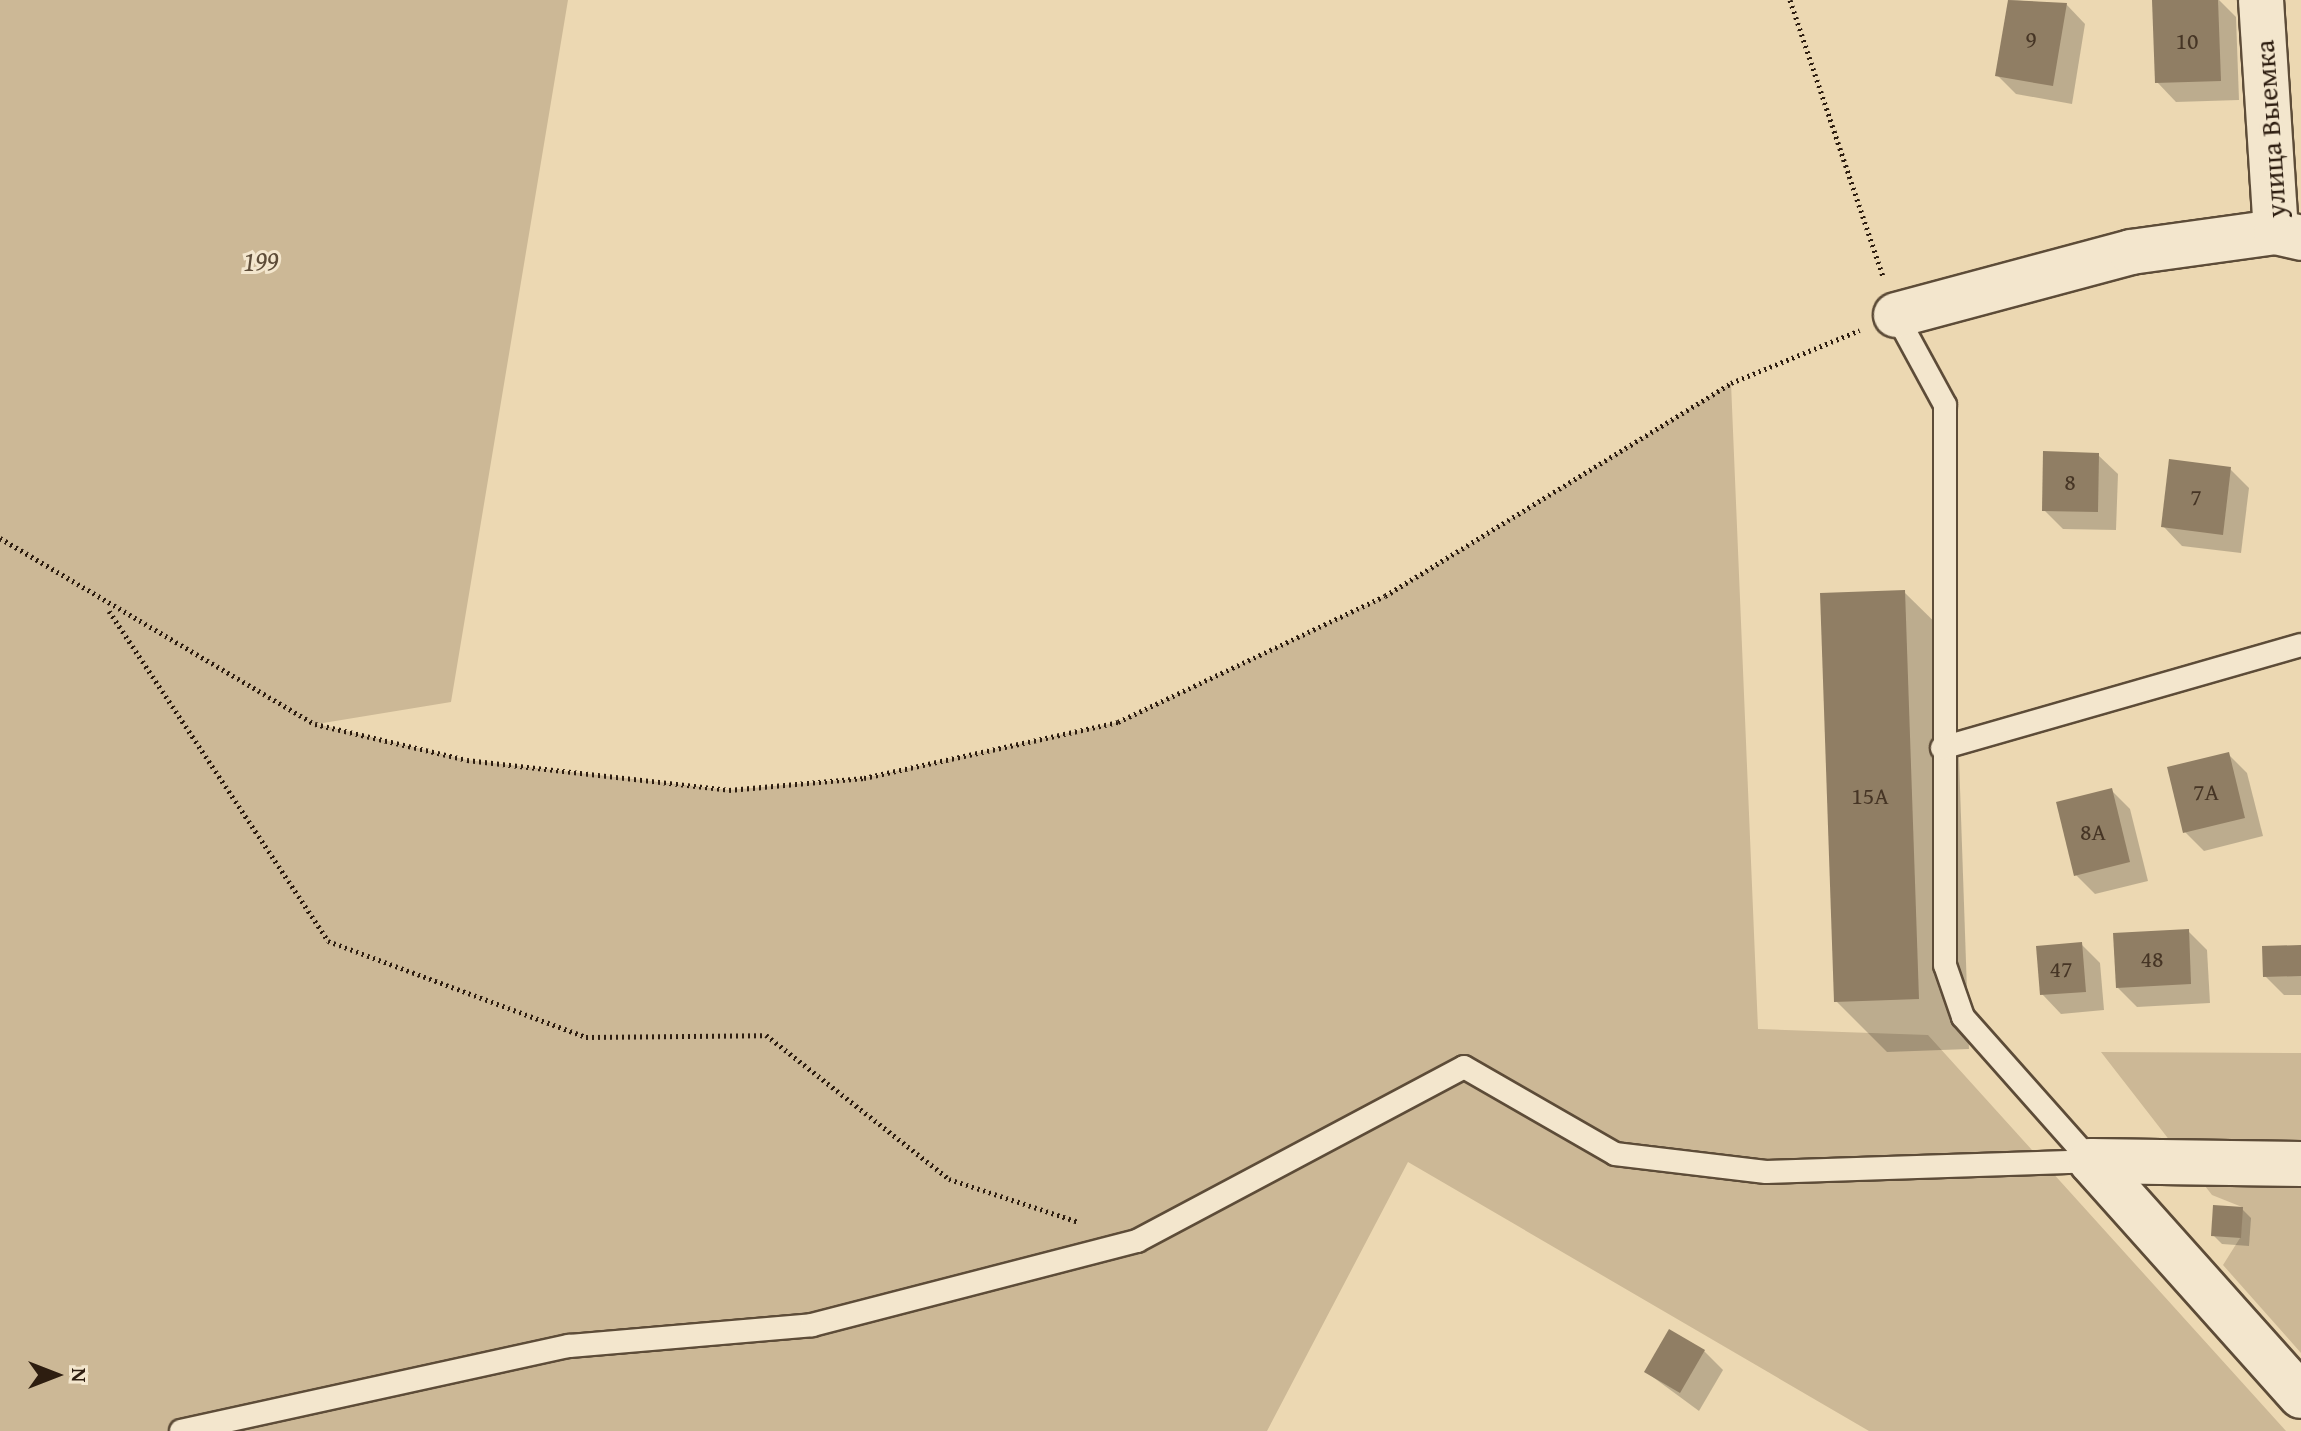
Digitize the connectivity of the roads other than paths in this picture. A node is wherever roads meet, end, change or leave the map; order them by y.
1 (2261, 0) edge
2 (2289, 235) edge
3 (1896, 315) joint
4 (2301, 645) edge
5 (1942, 748) junction
6 (2091, 1161) junction
7 (2301, 1164) edge
8 (2301, 1396) edge
9 (181, 1431) edge

1 - 2 street, улица Выемка
2 - 3 street
3 - 5 lane
4 - 5 lane
5 - 6 lane
6 - 7 street
6 - 8 street
6 - 9 lane

